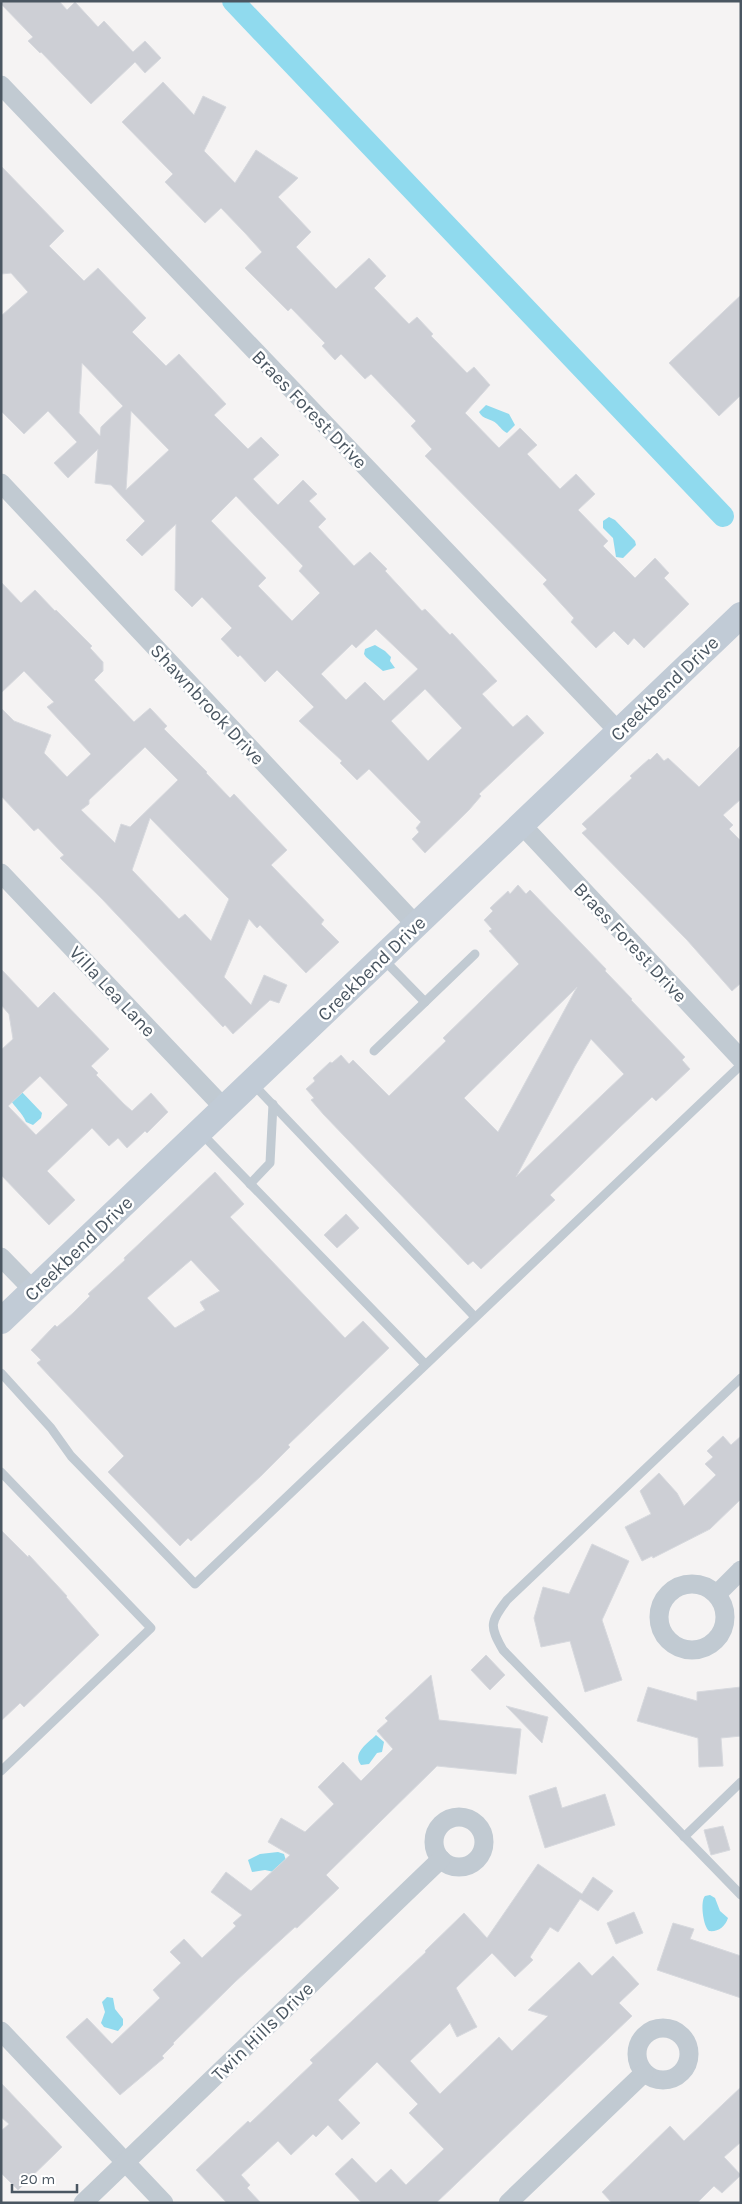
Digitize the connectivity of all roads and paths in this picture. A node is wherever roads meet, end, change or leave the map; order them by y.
1 (1, 85) edge
2 (1, 483) edge
3 (741, 615) edge
4 (619, 732) junction
5 (521, 824) junction
6 (1, 873) edge
7 (416, 925) junction
8 (475, 954) dead end
9 (382, 958) junction
10 (425, 1002) junction
11 (374, 1051) dead end
12 (741, 1059) edge
13 (741, 1064) edge
14 (252, 1082) junction
15 (273, 1104) junction
16 (224, 1109) junction
17 (200, 1132) junction
18 (250, 1184) junction
19 (1, 1257) edge
20 (34, 1291) junction
21 (475, 1317) junction
22 (1, 1321) edge
23 (425, 1364) junction
24 (1, 1373) edge
25 (741, 1378) edge
26 (1, 1472) edge
27 (741, 1570) edge
28 (716, 1594) dead end
29 (1, 1771) edge
30 (741, 1782) edge
31 (684, 1837) junction
32 (441, 1860) dead end
33 (741, 1895) edge
34 (1, 2031) edge
35 (644, 2073) dead end
36 (125, 2163) junction
37 (83, 2203) edge
38 (164, 2203) edge
39 (508, 2203) edge

1 - 4 street, Braes Forest Drive
2 - 7 street, Shawnbrook Drive
3 - 4 street, Creekbend Drive
4 - 5 street, Creekbend Drive
5 - 7 street, Creekbend Drive
5 - 12 street, Braes Forest Drive
6 - 16 street, Villa Lea Lane
7 - 9 street, Creekbend Drive
8 - 10 lane
9 - 10 lane
9 - 14 street, Creekbend Drive
10 - 11 lane
13 - 21 lane
14 - 15 lane
14 - 16 street, Creekbend Drive
15 - 18 lane
15 - 21 lane
16 - 17 street, Creekbend Drive
17 - 18 lane
17 - 20 street, Creekbend Drive
18 - 23 lane
19 - 20 street
20 - 22 street, Creekbend Drive
21 - 23 lane
23 - 24 lane
25 - 31 lane
26 - 29 lane
27 - 28 street
30 - 31 lane
31 - 33 lane
32 - 36 street, Twin Hills Drive
34 - 36 street
35 - 39 street
36 - 37 street, Twin Hills Drive
36 - 38 street

